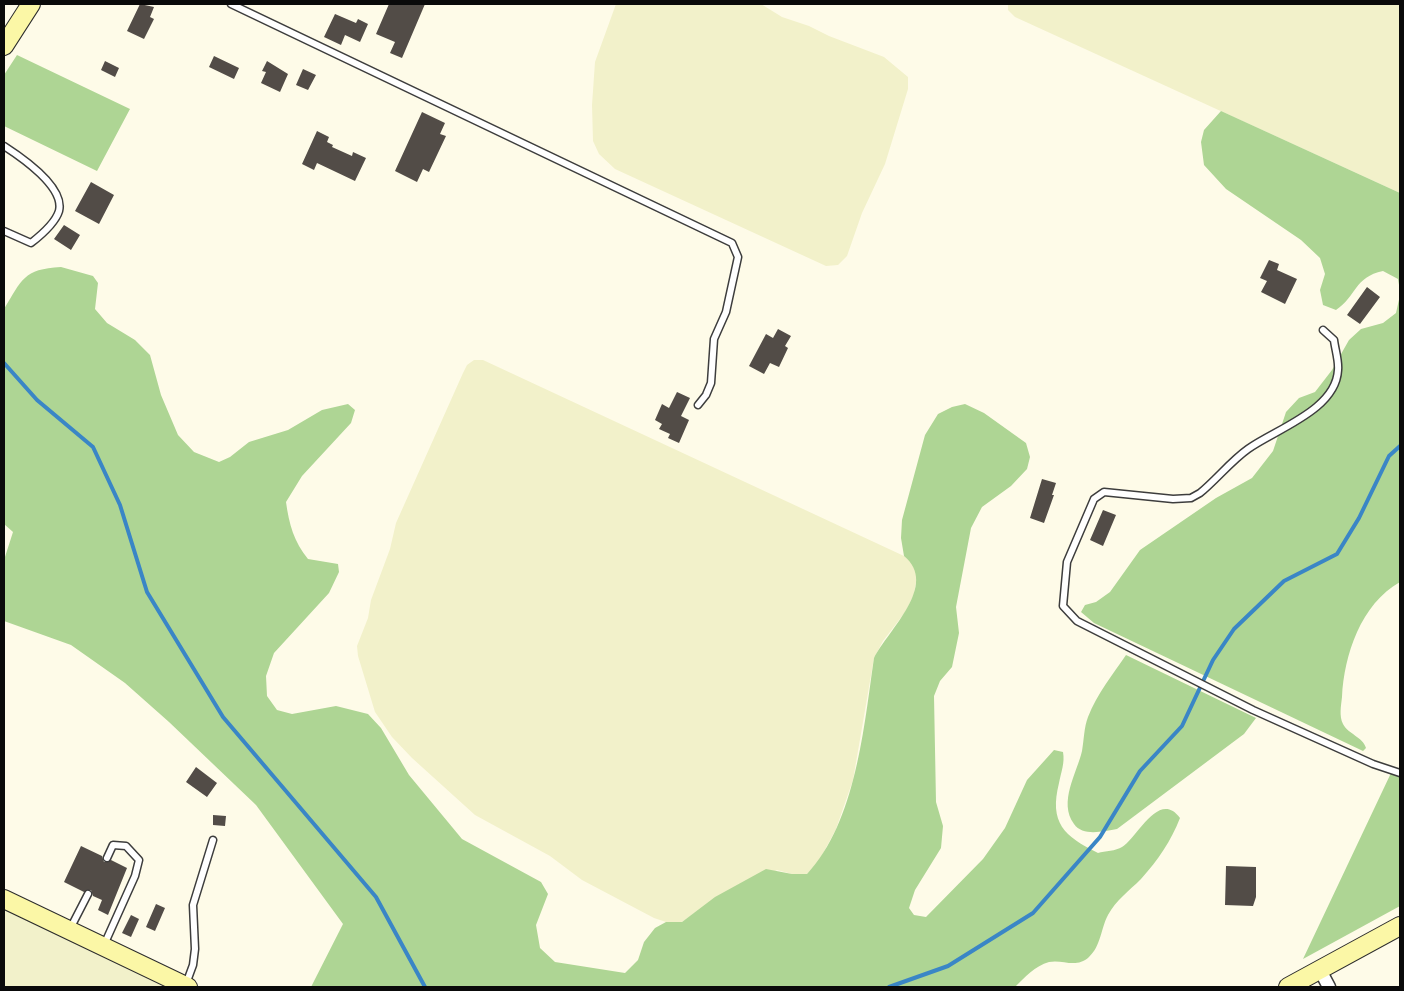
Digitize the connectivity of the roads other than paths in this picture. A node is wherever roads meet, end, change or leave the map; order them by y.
1 (31, 4) edge
2 (231, 4) edge
3 (4, 46) edge
4 (4, 146) edge
5 (4, 231) edge
6 (1323, 330) dead end
7 (698, 405) dead end
8 (1400, 773) edge
9 (213, 840) dead end
10 (106, 858) dead end
11 (88, 894) dead end
12 (4, 899) edge
13 (1400, 926) edge
14 (69, 930) junction
15 (104, 946) junction
16 (1320, 970) junction
17 (187, 987) edge
18 (1288, 987) edge
19 (1329, 987) edge

1 - 3 street
2 - 7 lane
4 - 5 lane
6 - 8 lane
9 - 17 lane
10 - 15 lane
11 - 14 lane
12 - 14 street
13 - 16 street
14 - 15 street
15 - 17 street
16 - 18 street
16 - 19 street

